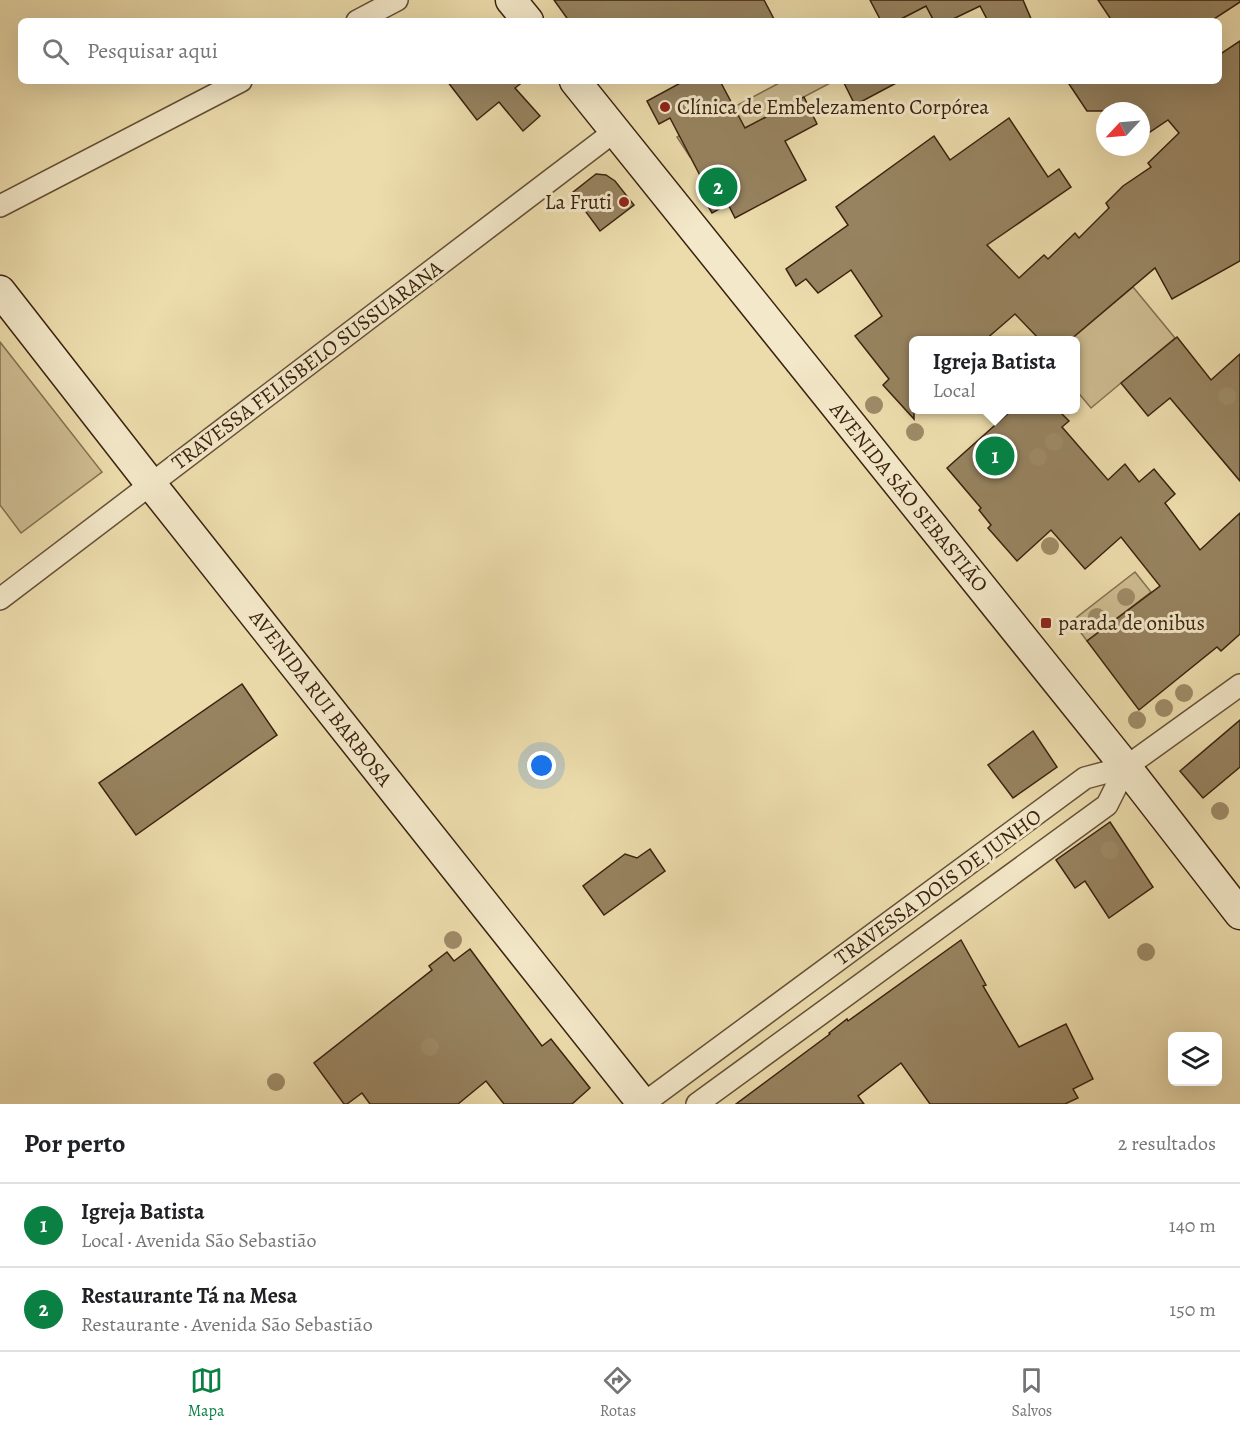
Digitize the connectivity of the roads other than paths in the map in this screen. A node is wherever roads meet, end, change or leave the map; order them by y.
1 (397, 0) edge
2 (512, 0) edge
3 (363, 18) edge
4 (526, 18) edge
5 (235, 84) edge
6 (577, 84) edge
7 (615, 131) junction
8 (0, 206) edge
9 (0, 291) edge
10 (150, 483) junction
11 (0, 599) edge
12 (1240, 685) edge
13 (1126, 767) junction
14 (1240, 914) edge
15 (643, 1104) edge
16 (697, 1104) edge

1 - 3 street
2 - 4 main road
5 - 8 street
6 - 7 main road, AVENIDA SÃO SEBASTIÃO
7 - 10 street, TRAVESSA FELISBELO SUSSUARANA
7 - 13 main road, AVENIDA SÃO SEBASTIÃO
9 - 10 main road, AVENIDA RUI BARBOSA
10 - 11 street, TRAVESSA FELISBELO SUSSUARANA
10 - 15 main road, AVENIDA RUI BARBOSA
12 - 13 street, TRAVESSA DOIS DE JUNHO
13 - 14 main road, AVENIDA SÃO SEBASTIÃO
13 - 15 street, TRAVESSA DOIS DE JUNHO
13 - 16 street

